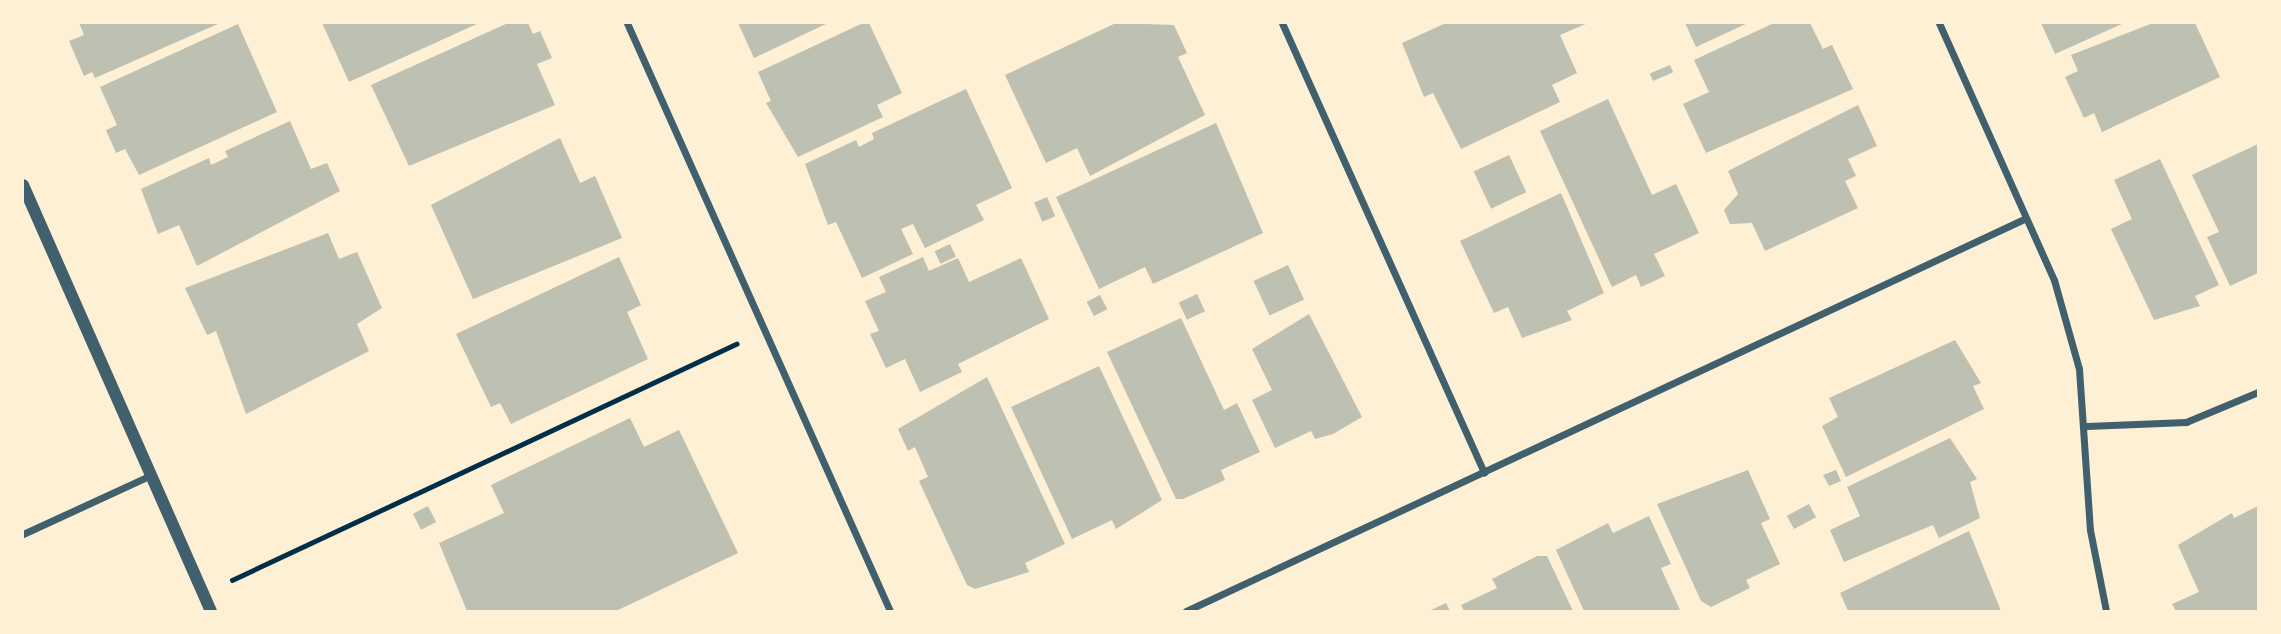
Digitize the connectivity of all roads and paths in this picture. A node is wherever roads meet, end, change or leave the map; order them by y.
1 (626, 23) edge
2 (1282, 23) edge
3 (1938, 23) edge
4 (23, 186) edge
5 (2026, 218) junction
6 (736, 344) dead end
7 (2258, 392) edge
8 (2087, 426) junction
9 (1484, 473) junction
10 (149, 475) junction
11 (23, 534) edge
12 (203, 594) junction
13 (211, 611) edge
14 (890, 611) edge
15 (1186, 611) edge
16 (2106, 611) edge

1 - 14 street
2 - 9 street
3 - 5 street
4 - 10 street
5 - 8 street
5 - 9 street
6 - 12 path
7 - 8 street
8 - 16 street
9 - 15 street
10 - 11 street
10 - 12 street
12 - 13 street

